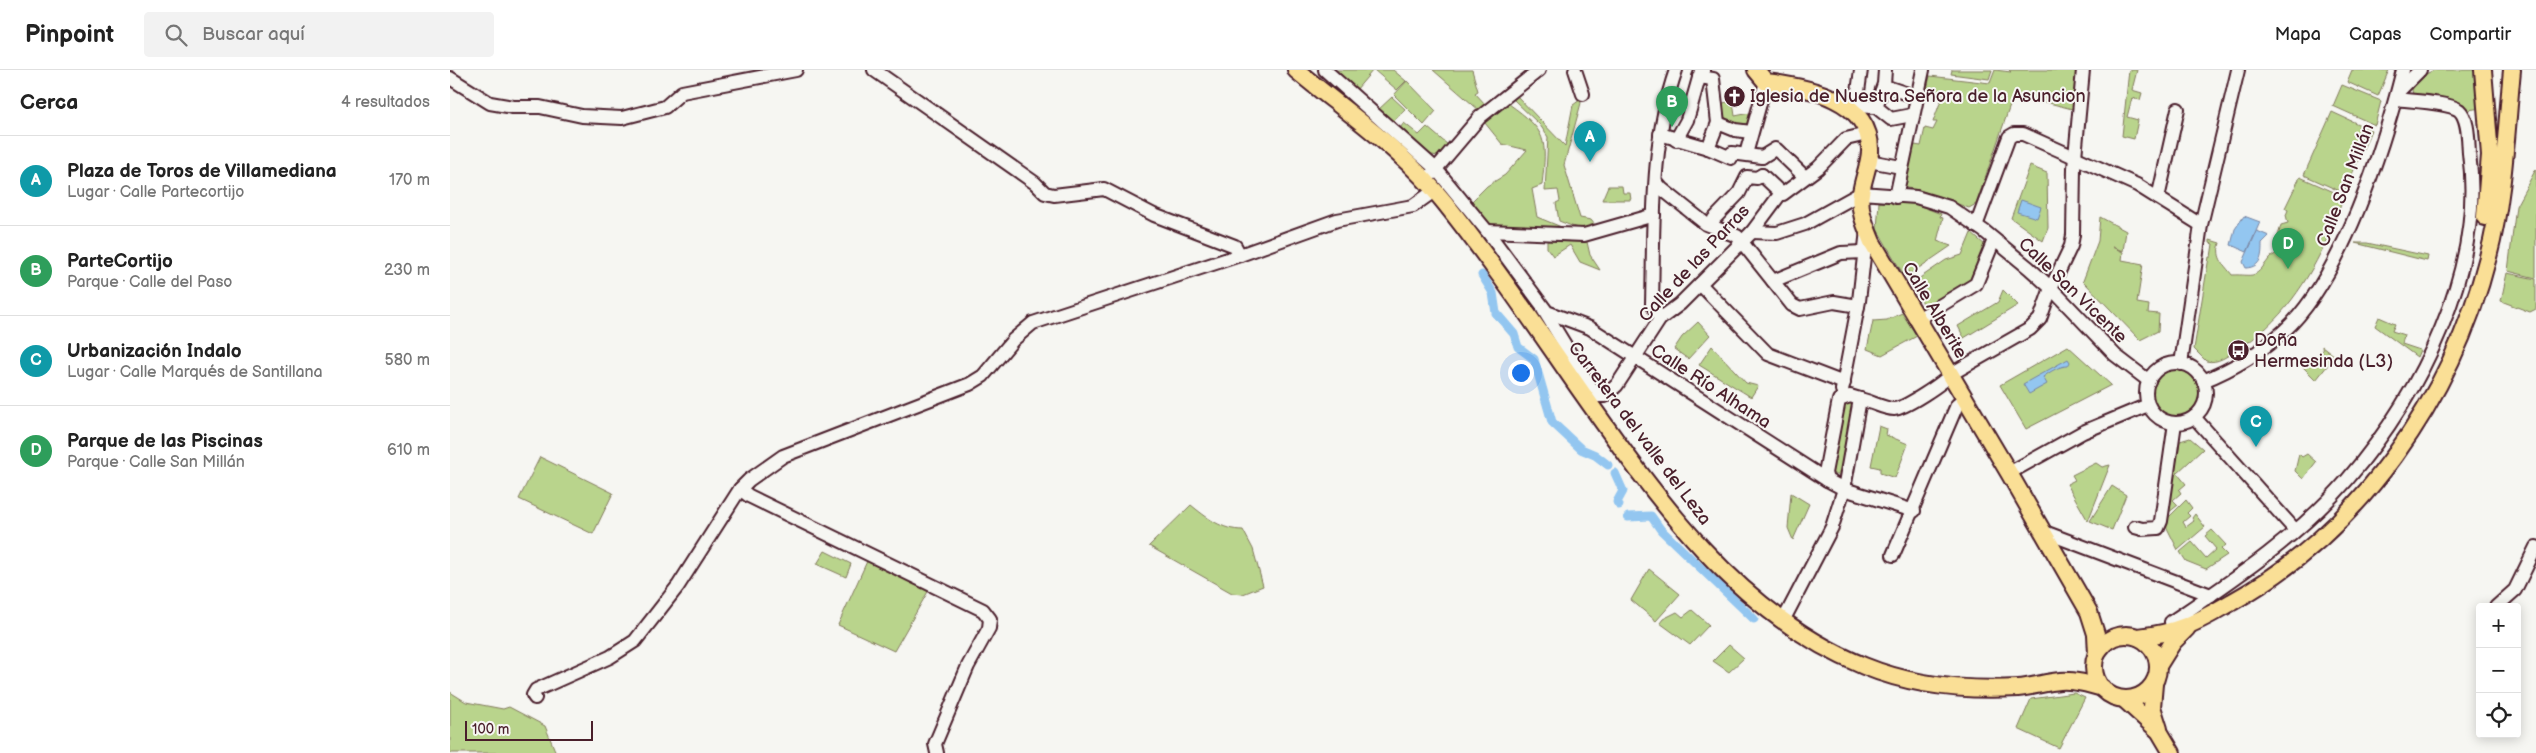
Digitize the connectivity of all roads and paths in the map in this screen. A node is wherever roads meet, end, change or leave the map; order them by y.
1 (796, 70) edge
2 (874, 70) edge
3 (1296, 70) edge
4 (1325, 70) edge
5 (1539, 70) edge
6 (1575, 70) edge
7 (1676, 70) edge
8 (1861, 70) edge
9 (1885, 70) edge
10 (1923, 70) edge
11 (2084, 70) edge
12 (2238, 70) edge
13 (2403, 70) edge
14 (2420, 70) edge
15 (2483, 70) edge
16 (2503, 70) edge
17 (2507, 70) edge
18 (2512, 70) edge
19 (1702, 74) edge
20 (1761, 76) edge
21 (450, 78) edge
22 (1884, 86) junction
23 (1582, 94) dead end
24 (2397, 96) junction
25 (1917, 97) junction
26 (1853, 106) junction
27 (1876, 107) junction
28 (2178, 109) dead end
29 (1912, 115) junction
30 (1718, 123) junction
31 (2507, 126) junction
32 (1751, 132) junction
33 (1660, 134) junction
34 (1867, 134) junction
35 (1676, 140) junction
36 (1708, 148) junction
37 (1746, 154) junction
38 (2075, 157) junction
39 (1762, 158) junction
40 (1869, 161) junction
41 (1901, 166) junction
42 (1762, 175) junction
43 (1805, 177) junction
44 (1432, 181) junction
45 (1657, 183) junction
46 (1781, 193) junction
47 (1861, 193) junction
48 (1896, 197) junction
49 (2158, 198) junction
50 (1654, 215) junction
51 (1712, 225) junction
52 (1976, 226) junction
53 (2201, 226) junction
54 (1867, 229) junction
55 (1487, 231) junction
56 (1752, 232) junction
57 (1994, 240) junction
58 (1742, 242) junction
59 (1864, 252) junction
60 (1240, 256) junction
61 (2483, 258) junction
62 (1773, 281) junction
63 (1700, 284) junction
64 (2051, 288) junction
65 (2474, 300) junction
66 (1858, 306) junction
67 (1543, 307) junction
68 (1660, 319) junction
69 (1918, 319) junction
70 (1635, 358) junction
71 (2181, 364) junction
72 (1950, 374) junction
73 (2149, 380) junction
74 (2203, 381) junction
75 (1847, 393) junction
76 (1965, 399) junction
77 (2148, 405) junction
78 (2194, 417) junction
79 (2175, 423) junction
80 (2009, 472) junction
81 (1834, 484) junction
82 (740, 489) junction
83 (1914, 511) junction
84 (2135, 527) dead end
85 (2295, 530) junction
86 (2042, 531) junction
87 (2536, 547) edge
88 (1893, 555) dead end
89 (2211, 595) junction
90 (2500, 603) edge
91 (2089, 612) junction
92 (1783, 620) junction
93 (2171, 622) dead end
94 (2188, 627) junction
95 (2131, 636) junction
96 (2097, 657) junction
97 (2158, 666) junction
98 (2060, 681) junction
99 (2154, 684) junction
100 (2103, 688) junction
101 (535, 698) dead end
102 (2124, 699) junction
103 (2159, 731) junction
104 (937, 753) edge
105 (2172, 753) edge

1 - 21 street
2 - 60 street
3 - 44 main road, Carretera del valle del Leza
4 - 44 street
5 - 44 street
6 - 23 street
7 - 33 street
8 - 26 street
9 - 22 street
10 - 25 street
11 - 38 street
12 - 53 street
13 - 24 street, Calle San Millán
14 - 24 street, Calle San Millán
15 - 61 main road
16 - 61 main road
17 - 31 main road
18 - 31 main road
19 - 30 street
19 - 35 street
20 - 26 main road
20 - 32 street
22 - 25 street
22 - 27 street
24 - 74 street, Calle San Millán
24 - 85 street
25 - 29 street
26 - 27 street
26 - 34 main road, Calle Alberite
27 - 29 street
28 - 49 street
29 - 41 street
30 - 32 street
30 - 36 street
31 - 65 main road
32 - 37 street
33 - 35 street
33 - 45 street
34 - 40 main road, Calle Alberite
34 - 43 street, Calle de las Parras
35 - 36 street
36 - 37 street
37 - 39 street
38 - 49 street
38 - 52 street
38 - 64 street
39 - 42 street
39 - 43 street
40 - 41 street
40 - 47 main road, Calle Alberite
41 - 48 street
42 - 46 street
42 - 51 street
43 - 46 street, Calle de las Parras
44 - 55 street
44 - 60 street
44 - 92 main road, Carretera del valle del Leza
45 - 50 street
45 - 51 street
46 - 56 street, Calle de las Parras
47 - 48 street, Calle San Vicente
47 - 54 main road, Calle Alberite
47 - 56 street
48 - 52 street, Calle San Vicente
49 - 53 street
50 - 55 street
50 - 68 street
51 - 58 street
52 - 57 street, Calle San Vicente
53 - 71 street
54 - 59 street
54 - 69 main road, Calle Alberite
55 - 67 street
56 - 58 street, Calle de las Parras
57 - 64 street, Calle San Vicente
57 - 69 street
58 - 62 street
58 - 63 street, Calle de las Parras
59 - 62 street
59 - 66 street
60 - 82 street
61 - 65 main road
62 - 66 street
63 - 68 street, Calle de las Parras
63 - 75 street
64 - 72 street
64 - 73 street, Calle San Vicente
65 - 94 main road
66 - 75 street
67 - 70 street, Calle Río Alhama
67 - 70 street, Calle de las Parras
68 - 70 street, Calle de las Parras
69 - 72 main road, Calle Alberite
70 - 81 street, Calle Río Alhama
71 - 73 street
71 - 74 street
72 - 75 street
72 - 76 main road, Calle Alberite
73 - 77 street
74 - 78 street
75 - 81 street
75 - 81 street
76 - 80 main road, Calle Alberite
76 - 83 street
77 - 79 street
77 - 80 street
78 - 79 street
78 - 85 street
79 - 84 street
80 - 86 main road, Calle Alberite
81 - 83 street, Calle Río Alhama
81 - 92 street
82 - 101 street
82 - 104 street
83 - 88 street
85 - 89 street
86 - 89 street
86 - 91 main road, Calle Alberite
87 - 90 street
89 - 93 street
91 - 95 main road, Calle Alberite
91 - 96 main road, Calle Alberite
92 - 98 main road, Carretera del valle del Leza
94 - 95 main road
94 - 97 main road
95 - 96 main road
95 - 97 main road
96 - 98 main road, Carretera del valle del Leza
96 - 100 main road
97 - 99 main road
98 - 100 main road, Carretera del valle del Leza
99 - 102 main road
99 - 103 main road
100 - 102 main road
102 - 103 main road
103 - 105 main road

